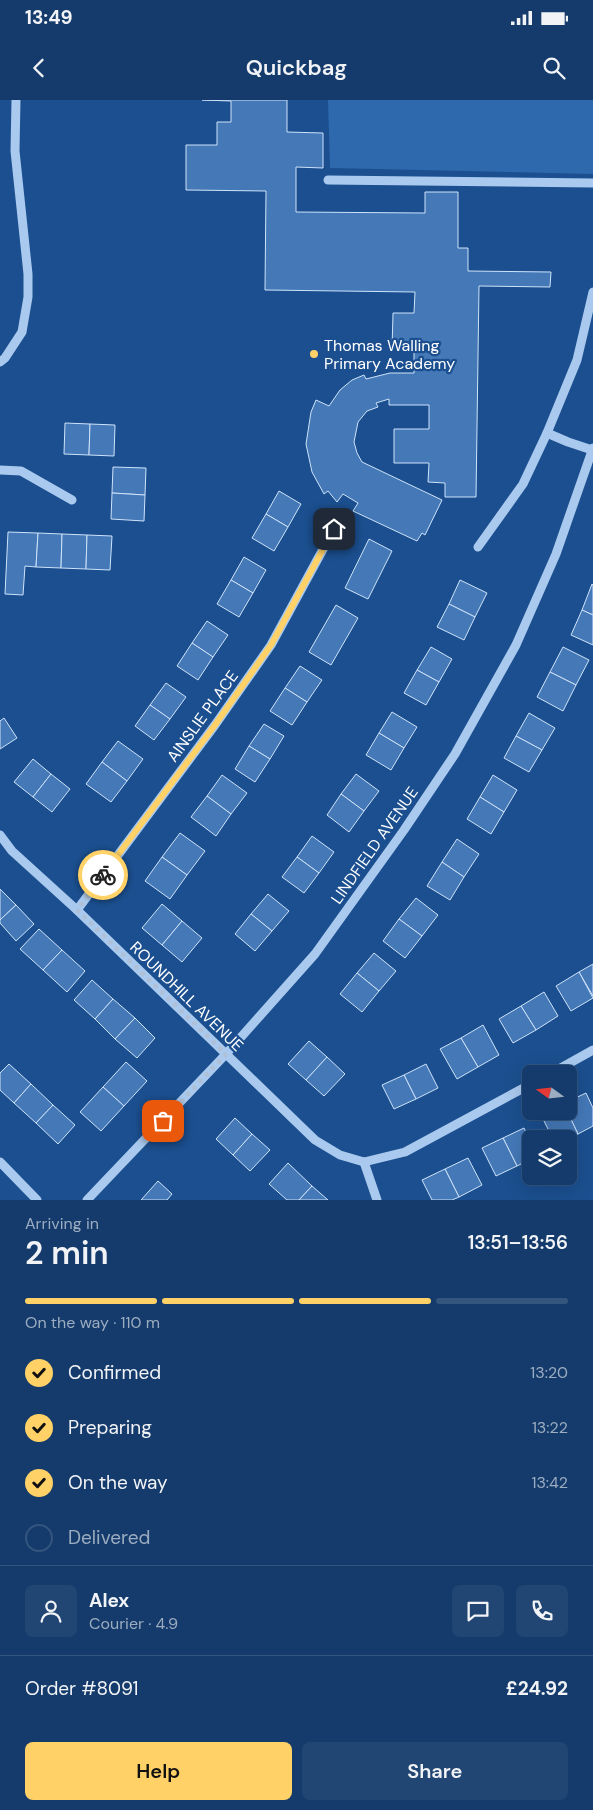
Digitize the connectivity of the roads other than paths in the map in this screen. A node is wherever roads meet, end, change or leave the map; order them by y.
1 (16, 100) edge
2 (328, 180) dead end
3 (593, 182) edge
4 (593, 292) edge
5 (0, 362) edge
6 (548, 433) junction
7 (593, 449) edge
8 (0, 470) edge
9 (72, 500) dead end
10 (334, 529) dead end
11 (478, 547) dead end
12 (0, 835) edge
13 (77, 910) junction
14 (593, 1050) edge
15 (226, 1054) junction
16 (566, 1065) edge
17 (522, 1089) edge
18 (0, 1162) edge
19 (364, 1162) junction
20 (38, 1200) edge
21 (87, 1200) edge
22 (377, 1200) edge

1 - 5 street
2 - 3 street
4 - 6 street
6 - 7 street
6 - 11 street
7 - 15 street, LINDFIELD AVENUE
8 - 9 street
10 - 13 street, AINSLIE PLACE
12 - 13 street, ROUNDHILL AVENUE
13 - 15 street, ROUNDHILL AVENUE
14 - 16 street
15 - 19 street, ROUNDHILL AVENUE
15 - 21 street, LINDFIELD AVENUE
17 - 19 street
18 - 20 street
19 - 22 street

